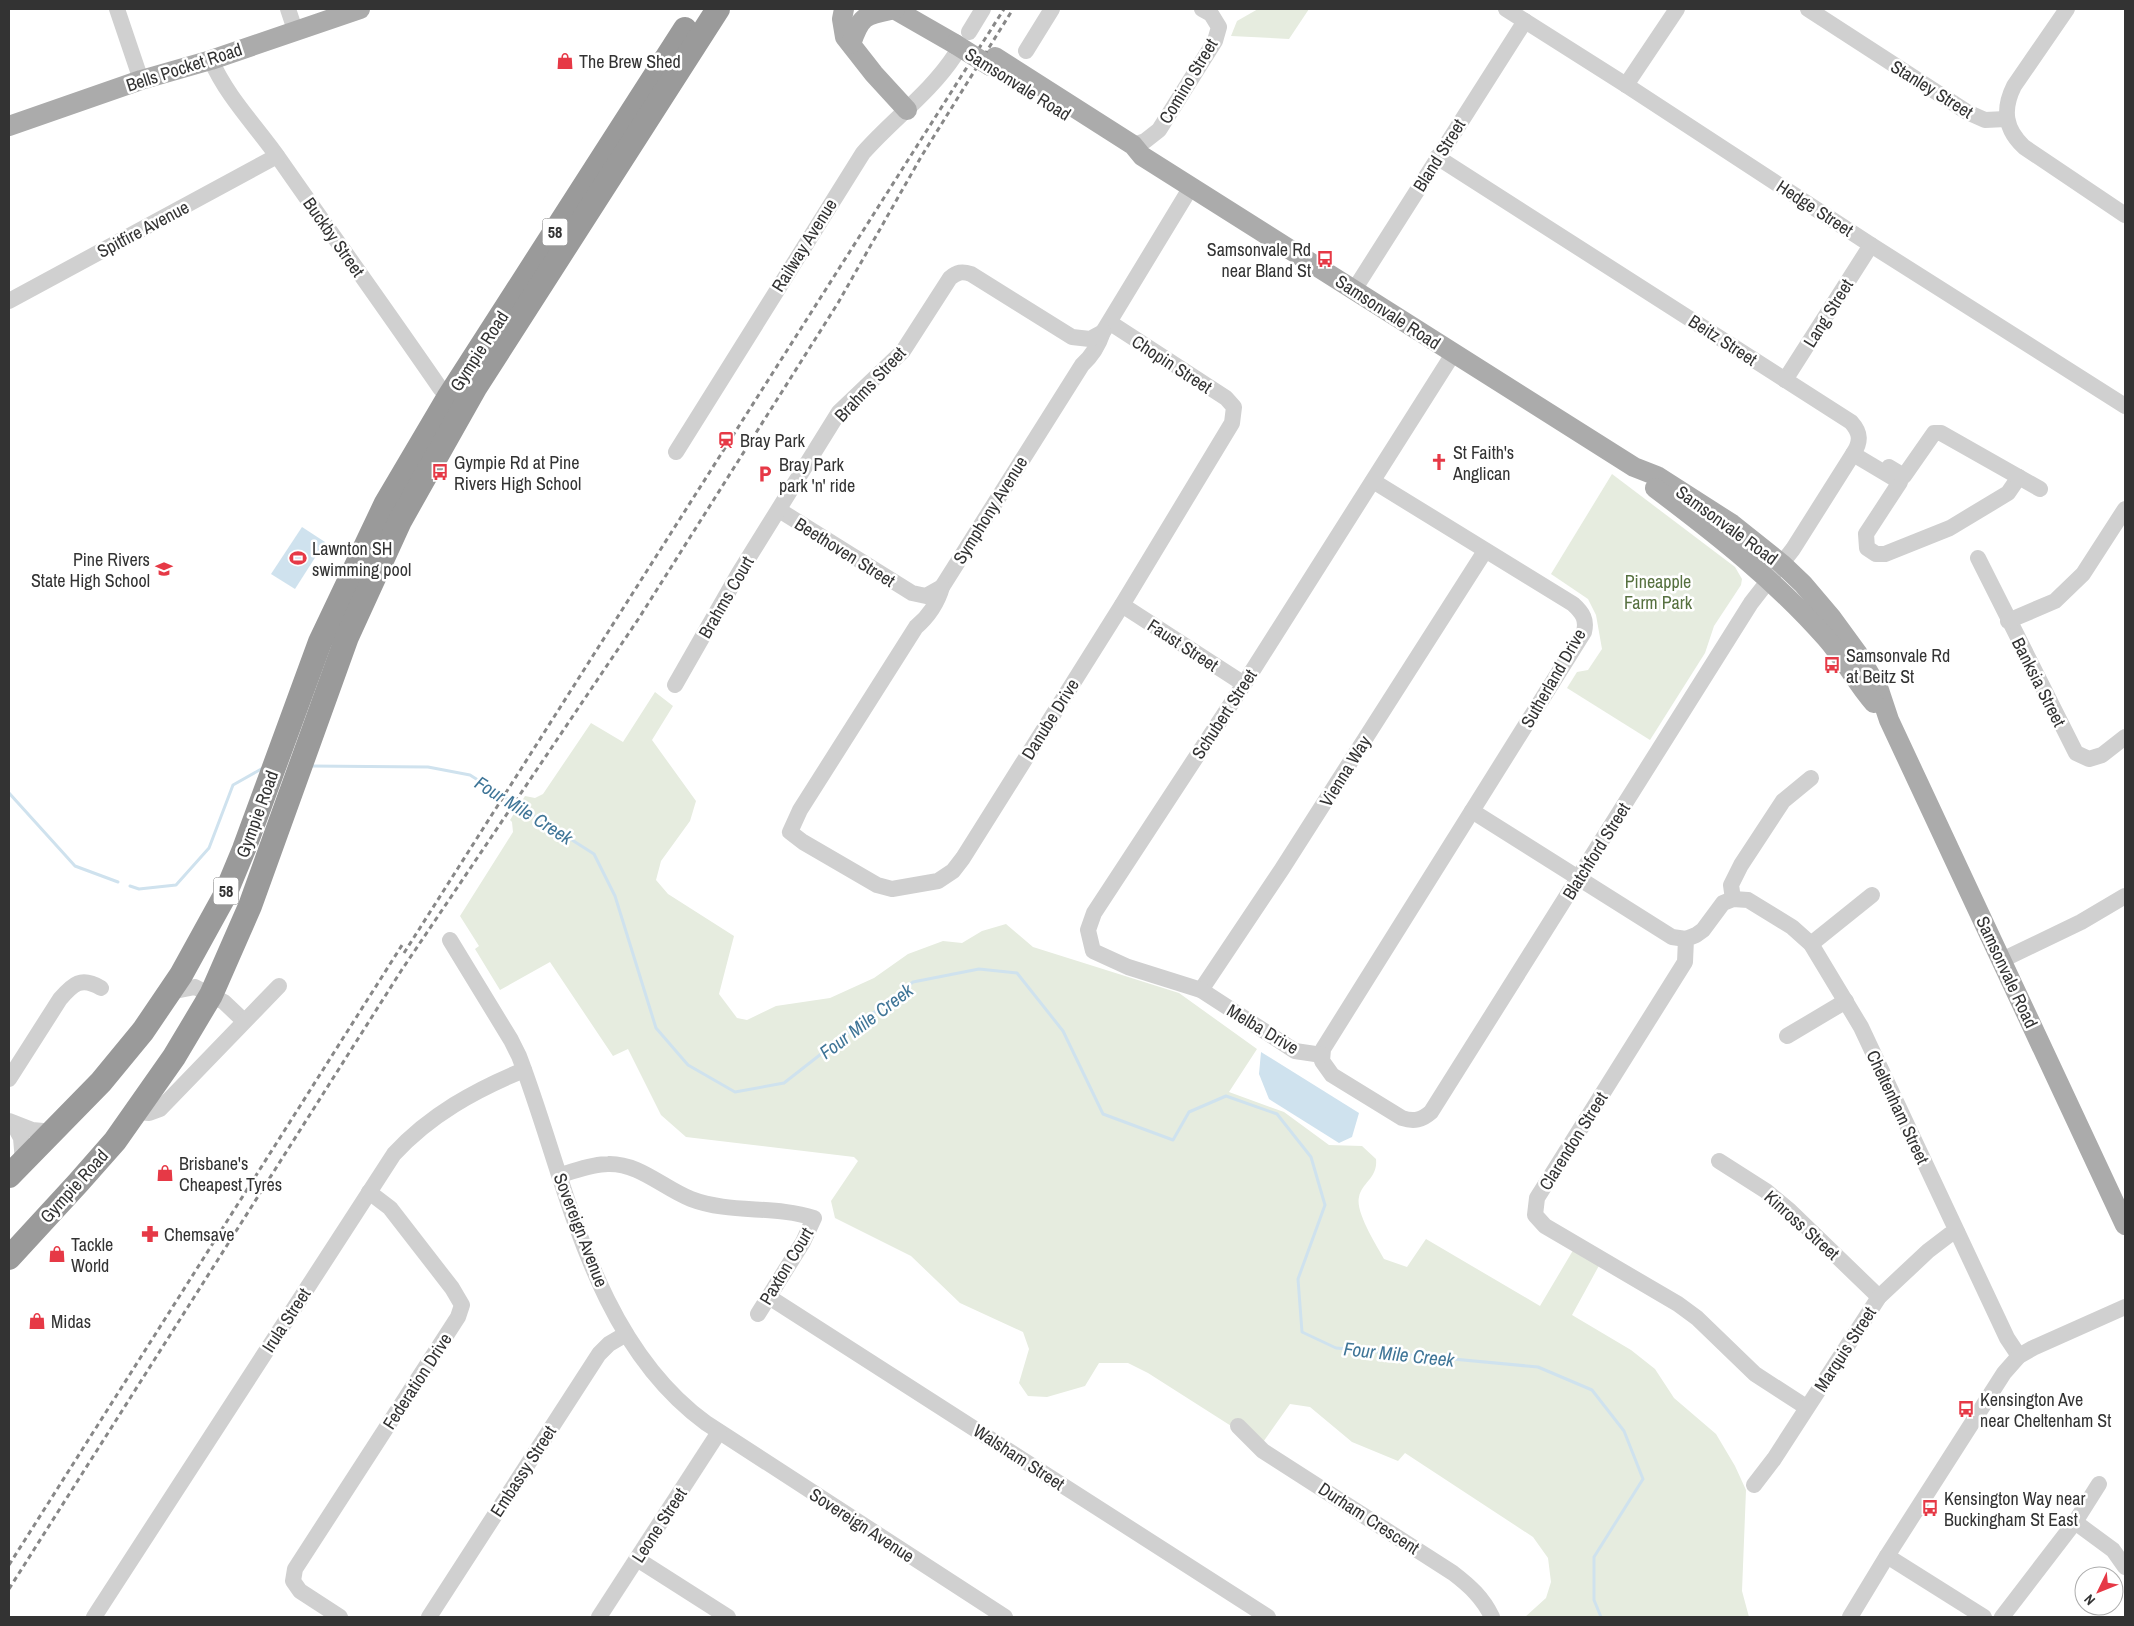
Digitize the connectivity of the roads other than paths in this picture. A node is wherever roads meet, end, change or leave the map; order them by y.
1 (117, 9) edge
2 (288, 9) edge
3 (360, 9) edge
4 (698, 9) edge
5 (718, 9) edge
6 (844, 9) edge
7 (895, 9) edge
8 (916, 9) edge
9 (983, 9) edge
10 (1052, 9) edge
11 (1202, 9) edge
12 (1506, 9) edge
13 (1677, 9) edge
14 (1808, 9) edge
15 (2068, 9) edge
16 (1525, 21) junction
17 (295, 30) junction
18 (960, 41) junction
19 (851, 44) junction
20 (1026, 51) dead end
21 (212, 60) junction
22 (141, 80) junction
23 (1626, 85) junction
24 (907, 110) junction
25 (2006, 119) junction
26 (9, 126) edge
27 (1159, 130) junction
28 (278, 156) junction
29 (1145, 156) junction
30 (1437, 157) junction
31 (1191, 187) junction
32 (2125, 215) edge
33 (1871, 245) junction
34 (1354, 290) junction
35 (9, 301) edge
36 (1106, 327) junction
37 (1072, 337) junction
38 (1453, 354) junction
39 (1082, 365) junction
40 (1785, 380) junction
41 (455, 404) junction
42 (2125, 406) edge
43 (1234, 407) joint
44 (1855, 451) junction
45 (676, 452) dead end
46 (1634, 467) junction
47 (2019, 478) junction
48 (1373, 481) junction
49 (2040, 489) dead end
50 (2125, 509) edge
51 (779, 510) junction
52 (1485, 551) junction
53 (1978, 558) dead end
54 (1782, 564) junction
55 (1769, 580) junction
56 (942, 587) junction
57 (912, 593) junction
58 (1122, 605) junction
59 (2008, 621) junction
60 (916, 627) junction
61 (1244, 684) junction
62 (675, 685) dead end
63 (293, 711) junction
64 (319, 713) junction
65 (1889, 720) junction
66 (2125, 736) edge
67 (1811, 778) dead end
68 (1472, 811) junction
69 (790, 832) joint
70 (1579, 878) junction
71 (1872, 895) dead end
72 (2125, 896) edge
73 (1733, 898) junction
74 (1686, 939) junction
75 (450, 940) dead end
76 (1811, 944) junction
77 (1093, 951) joint
78 (2002, 960) junction
79 (280, 986) dead end
80 (100, 988) dead end
81 (1201, 990) junction
82 (170, 992) junction
83 (211, 994) junction
84 (1846, 1001) junction
85 (244, 1021) junction
86 (1787, 1036) dead end
87 (1322, 1055) junction
88 (524, 1070) junction
89 (9, 1079) edge
90 (136, 1112) junction
91 (1420, 1119) joint
92 (11, 1123) edge
93 (54, 1132) junction
94 (1719, 1161) dead end
95 (16, 1168) edge
96 (560, 1175) junction
97 (369, 1192) junction
98 (2125, 1225) edge
99 (1957, 1232) junction
100 (9, 1258) edge
101 (769, 1297) junction
102 (1879, 1297) junction
103 (2125, 1307) edge
104 (758, 1314) dead end
105 (626, 1334) junction
106 (2019, 1356) junction
107 (1806, 1407) junction
108 (1238, 1426) dead end
109 (719, 1432) junction
110 (2099, 1484) dead end
111 (1754, 1485) dead end
112 (2075, 1522) junction
113 (1887, 1556) junction
114 (637, 1559) junction
115 (2125, 1567) edge
116 (94, 1617) edge
117 (340, 1617) edge
118 (429, 1617) edge
119 (599, 1617) edge
120 (728, 1617) edge
121 (1005, 1617) edge
122 (1268, 1617) edge
123 (1492, 1617) edge
124 (1850, 1617) edge
125 (1984, 1617) edge
126 (2002, 1617) edge

1 - 22 street
2 - 17 street
3 - 17 main road, Bells Pocket Road
4 - 41 highway, Gympie Road / 58
5 - 41 highway, Gympie Road / 58
6 - 19 main road
7 - 18 main road, Samsonvale Road
7 - 19 main road
8 - 18 main road, Samsonvale Road
9 - 18 street, Railway Avenue
10 - 20 street
11 - 27 street, Comino Street
12 - 16 street, Hedge Street
13 - 23 street
14 - 25 street, Stanley Street
15 - 25 street
16 - 23 street, Hedge Street
16 - 30 street, Bland Street
17 - 21 main road, Bells Pocket Road
18 - 24 street, Railway Avenue
18 - 29 main road, Samsonvale Road, bridge
19 - 24 main road
21 - 22 main road, Bells Pocket Road
21 - 28 street, Buckby Street
22 - 26 main road, Bells Pocket Road
23 - 33 street, Hedge Street
24 - 45 street, Railway Avenue
25 - 32 street
27 - 29 street, Comino Street
27 - 29 street, Comino Street
28 - 35 street, Spitfire Avenue
28 - 41 street, Buckby Street
29 - 31 main road, Samsonvale Road
30 - 34 street, Bland Street
30 - 40 street, Beitz Street
31 - 34 main road, Samsonvale Road
31 - 36 street, Symphony Avenue
33 - 40 street, Lang Street
33 - 42 street, Hedge Street
34 - 38 main road, Samsonvale Road
36 - 37 street
36 - 39 street, Symphony Avenue
36 - 43 street, Chopin Street
37 - 39 street
37 - 51 street, Brahms Street
38 - 46 main road, Samsonvale Road
38 - 48 street
39 - 56 street, Symphony Avenue
40 - 44 street, Beitz Street
41 - 63 highway, Gympie Road / 58
41 - 64 highway, Gympie Road / 58
43 - 58 street, Danube Drive
44 - 47 street
44 - 47 street
44 - 54 street
46 - 54 main road, Samsonvale Road
46 - 55 main road, Samsonvale Road
47 - 49 street
48 - 52 street, Sutherland Drive
48 - 61 street, Schubert Street
50 - 59 street
51 - 57 street, Beethoven Street
51 - 62 street, Brahms Court
52 - 68 street, Sutherland Drive
52 - 81 street, Vienna Way
53 - 59 street, Banksia Street
54 - 55 street
54 - 65 main road, Samsonvale Road
55 - 65 main road, Samsonvale Road
55 - 70 street, Blatchford Street
56 - 57 street
56 - 60 street, Symphony Avenue
57 - 60 street
58 - 61 street, Faust Street
58 - 69 street, Danube Drive
59 - 66 street, Banksia Street
60 - 69 street, Symphony Avenue
61 - 77 street, Schubert Street
63 - 64 street
63 - 82 highway, Gympie Road / 58
64 - 83 highway, Gympie Road / 58
65 - 78 main road, Samsonvale Road
67 - 73 street
68 - 70 street
68 - 87 street, Sutherland Drive
70 - 74 street
70 - 91 street, Blatchford Street
71 - 76 street
72 - 78 street
73 - 74 street
73 - 76 street, Cheltenham Street
74 - 107 street, Clarendon Street
75 - 88 street, Sovereign Avenue
76 - 84 street, Cheltenham Street
77 - 81 street, Melba Drive
78 - 98 main road, Samsonvale Road
79 - 85 street
80 - 89 street
81 - 87 street, Melba Drive
82 - 83 street
82 - 93 highway, Gympie Road / 58
83 - 85 street
83 - 90 highway, Gympie Road / 58
84 - 86 street
84 - 99 street, Cheltenham Street
85 - 90 street
87 - 91 street, Melba Drive
88 - 96 street, Sovereign Avenue
88 - 97 street, Irula Street
90 - 100 highway, Gympie Road / 58
92 - 93 street, Gympie Road
92 - 95 street, Gympie Road
93 - 95 highway, Gympie Road / 58
94 - 102 street, Kinross Street
96 - 101 street, Paxton Court
96 - 105 street, Sovereign Avenue
97 - 116 street, Irula Street
97 - 117 street, Federation Drive
99 - 102 street, Marquis Street
99 - 106 street, Cheltenham Street
101 - 104 street, Paxton Court
101 - 122 street, Walsham Street
102 - 107 street, Marquis Street
103 - 106 street
105 - 109 street, Sovereign Avenue
105 - 118 street, Embassy Street
106 - 113 street
107 - 111 street, Marquis Street
108 - 123 street, Durham Crescent
109 - 114 street, Leone Street
109 - 121 street, Sovereign Avenue
110 - 112 street
112 - 115 street
112 - 126 street
113 - 124 street
113 - 125 street
114 - 119 street, Leone Street
114 - 120 street

